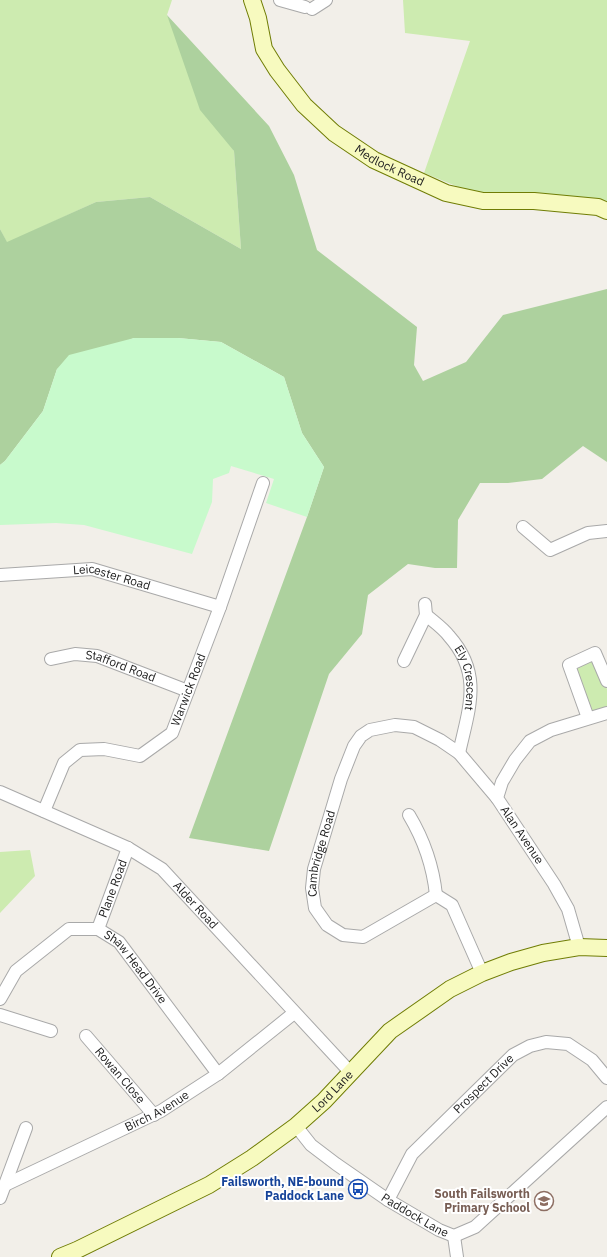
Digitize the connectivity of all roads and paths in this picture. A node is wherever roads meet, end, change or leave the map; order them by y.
1 (252, 0) edge
2 (280, 0) edge
3 (326, 0) edge
4 (607, 211) edge
5 (263, 483) dead end
6 (523, 527) dead end
7 (607, 531) edge
8 (0, 575) edge
9 (220, 606) junction
10 (51, 659) dead end
11 (404, 661) dead end
12 (607, 681) edge
13 (188, 691) junction
14 (607, 713) edge
15 (588, 718) junction
16 (459, 753) junction
17 (0, 792) edge
18 (497, 798) junction
19 (44, 811) junction
20 (409, 815) dead end
21 (128, 848) junction
22 (436, 895) junction
23 (98, 929) junction
24 (579, 947) junction
25 (607, 948) edge
26 (482, 973) junction
27 (0, 1000) edge
28 (294, 1013) junction
29 (0, 1015) edge
30 (51, 1031) dead end
31 (86, 1036) dead end
32 (351, 1072) junction
33 (218, 1074) junction
34 (607, 1078) edge
35 (607, 1107) edge
36 (154, 1115) junction
37 (296, 1126) junction
38 (26, 1128) dead end
39 (5, 1186) junction
40 (0, 1198) edge
41 (388, 1200) junction
42 (454, 1236) junction
43 (60, 1257) edge
44 (457, 1257) edge

1 - 4 street, Medlock Road
2 - 3 street
5 - 9 street, Warwick Road
6 - 7 street
8 - 9 street, Leicester Road
9 - 13 street, Warwick Road
10 - 13 street, Stafford Road
11 - 16 street, Ely Crescent
12 - 15 street
13 - 19 street, Warwick Road
14 - 15 street, Alan Avenue
15 - 18 street, Alan Avenue
16 - 18 street, Cambridge Road
16 - 22 street, Cambridge Road
17 - 19 street, Alder Road
18 - 24 street, Alan Avenue
19 - 21 street, Alder Road
20 - 22 street
21 - 23 street, Plane Road
21 - 28 street, Alder Road
22 - 26 street
23 - 27 street, Shaw Head Drive
23 - 33 street, Shaw Head Drive
24 - 25 street, Lord Lane
24 - 26 street, Lord Lane
26 - 32 street, Lord Lane
28 - 32 street, Alder Road
28 - 33 street, Birch Avenue
29 - 30 street
31 - 36 street, Rowan Close
32 - 37 street, Lord Lane
33 - 36 street, Birch Avenue
34 - 41 street, Prospect Drive
35 - 42 street, Paddock Lane
36 - 39 street, Birch Avenue
37 - 41 street, Paddock Lane
37 - 43 street, Lord Lane
38 - 39 street
39 - 40 street
41 - 42 street, Paddock Lane
42 - 44 street

